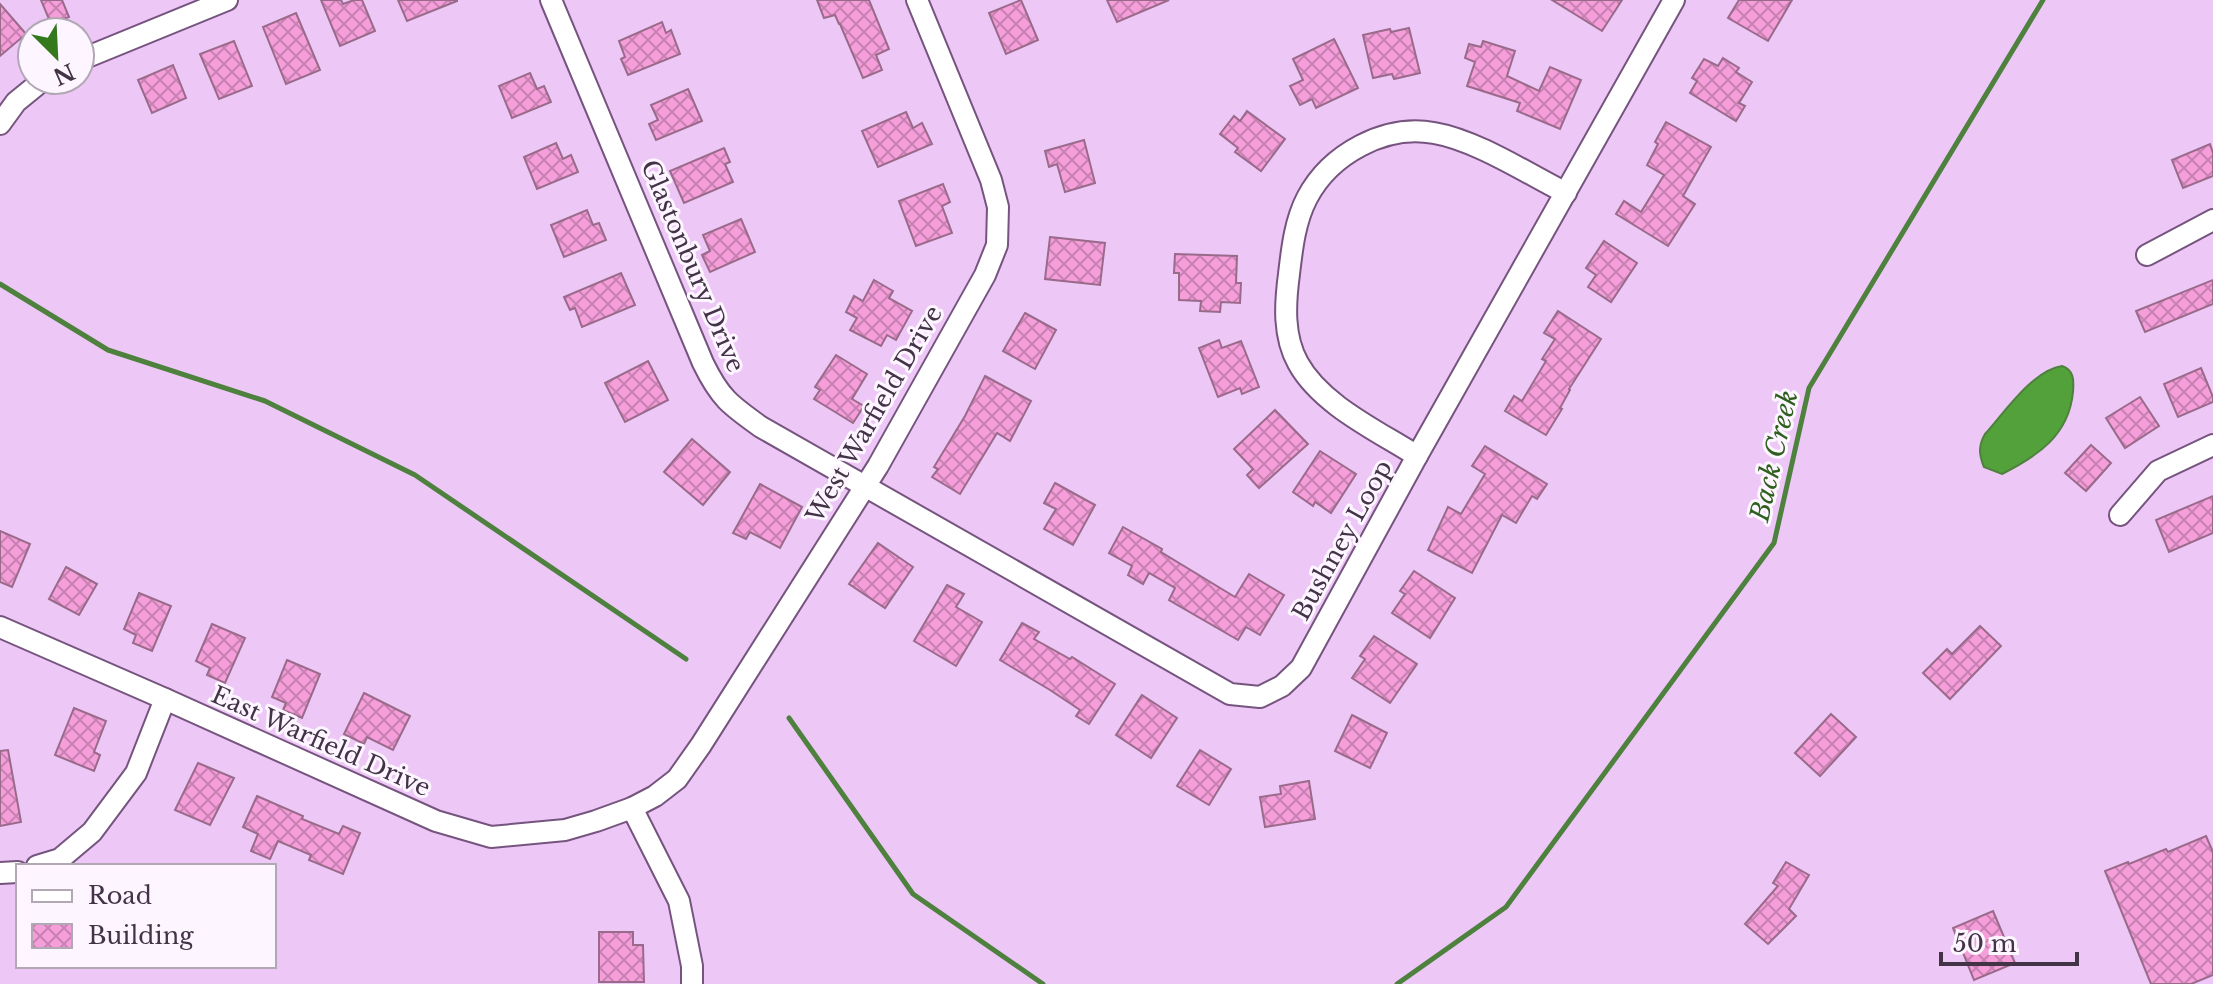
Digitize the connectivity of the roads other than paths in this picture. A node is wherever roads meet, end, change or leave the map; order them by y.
1 (227, 0) edge
2 (551, 0) edge
3 (1674, 0) edge
4 (919, 1) edge
5 (96, 53) edge
6 (23, 96) edge
7 (0, 124) edge
8 (1566, 193) junction
9 (2213, 220) edge
10 (2147, 255) dead end
11 (2213, 445) edge
12 (1417, 456) junction
13 (865, 486) junction
14 (2120, 515) dead end
15 (0, 627) edge
16 (165, 699) junction
17 (632, 808) junction
18 (44, 864) edge
19 (692, 984) edge

1 - 5 street
2 - 13 street, Glastonbury Drive
3 - 8 street, Bushney Loop
4 - 13 street, West Warfield Drive
6 - 7 street
8 - 12 street, Bushney Loop
8 - 12 street
9 - 10 street
11 - 14 street
12 - 13 street, Bushney Loop
13 - 17 street, West Warfield Drive
15 - 16 street, East Warfield Drive
16 - 17 street, East Warfield Drive
16 - 18 street
17 - 19 street

